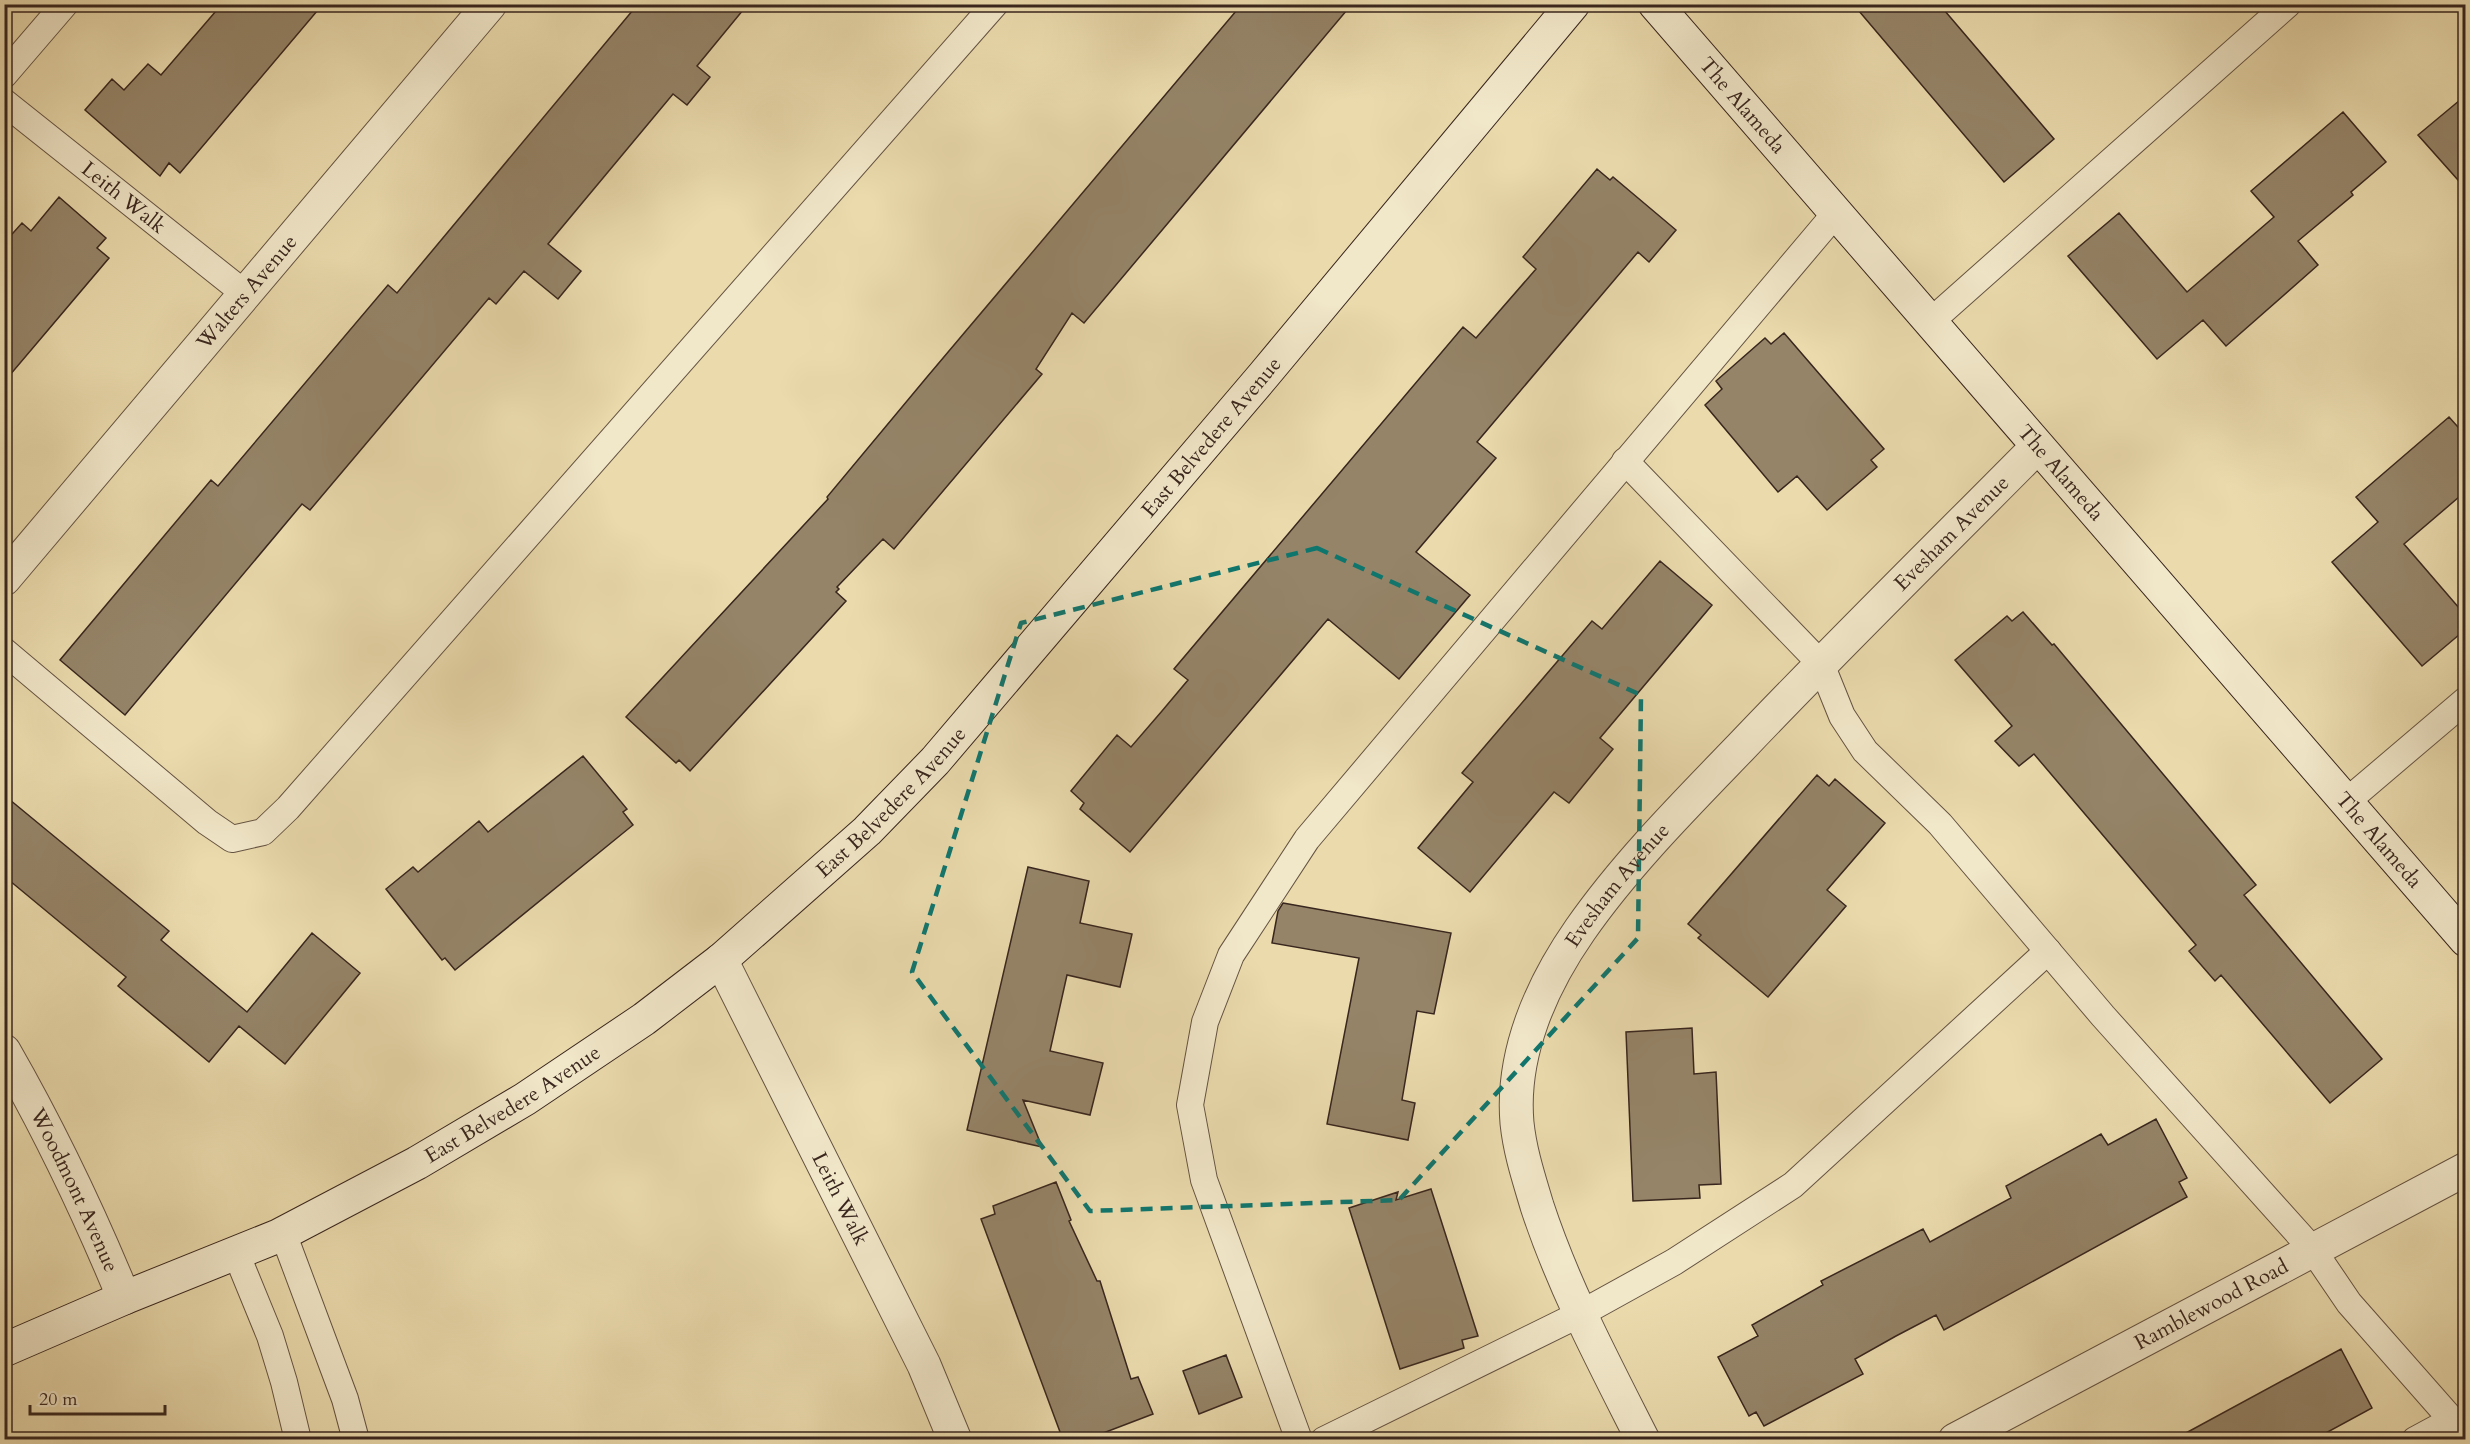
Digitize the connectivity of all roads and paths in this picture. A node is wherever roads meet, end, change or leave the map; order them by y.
1 (65, 4) edge
2 (490, 4) edge
3 (995, 4) edge
4 (1573, 4) edge
5 (1655, 4) edge
6 (2288, 4) edge
7 (4, 75) edge
8 (4, 102) edge
9 (1835, 214) junction
10 (244, 293) junction
11 (1929, 323) junction
12 (2037, 447) junction
13 (1625, 461) junction
14 (4, 579) edge
15 (4, 651) edge
16 (1821, 664) junction
17 (2466, 700) edge
18 (2346, 802) junction
19 (2466, 940) edge
20 (2048, 951) junction
21 (721, 960) junction
22 (4, 1051) edge
23 (2466, 1169) edge
24 (284, 1233) junction
25 (2313, 1250) junction
26 (236, 1253) junction
27 (124, 1298) junction
28 (1580, 1314) junction
29 (4, 1350) edge
30 (2459, 1428) edge
31 (298, 1440) edge
32 (356, 1440) edge
33 (955, 1440) edge
34 (1299, 1440) edge
35 (1324, 1440) edge
36 (1643, 1440) edge
37 (1955, 1440) edge
38 (2415, 1440) edge

1 - 7 lane
2 - 10 street, Walters Avenue
3 - 15 lane
4 - 21 street, East Belvedere Avenue
5 - 9 street, The Alameda
6 - 11 lane
8 - 10 lane, Leith Walk
9 - 11 street, The Alameda
9 - 13 lane
10 - 14 street, Walters Avenue
11 - 12 street, The Alameda
12 - 16 street, Evesham Avenue
12 - 18 street, The Alameda
13 - 16 lane
13 - 34 lane
16 - 20 lane
16 - 28 street, Evesham Avenue
17 - 18 lane
18 - 19 street, The Alameda
20 - 25 lane
20 - 28 lane
21 - 24 street, East Belvedere Avenue
21 - 33 street, Leith Walk
22 - 27 street, Woodmont Avenue
23 - 25 street, Ramblewood Road
24 - 26 street, East Belvedere Avenue
24 - 32 lane
25 - 30 lane
25 - 37 street, Ramblewood Road
26 - 27 street, East Belvedere Avenue
26 - 31 lane
27 - 29 street, East Belvedere Avenue
28 - 35 lane
28 - 36 street, Evesham Avenue
30 - 38 lane

